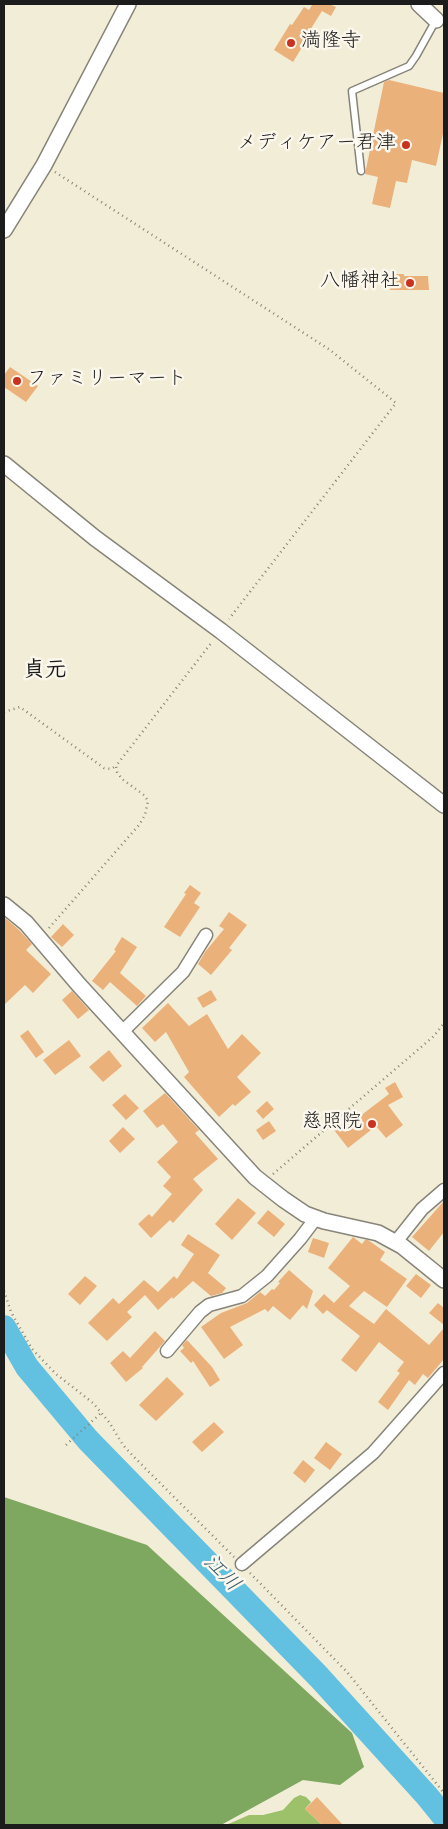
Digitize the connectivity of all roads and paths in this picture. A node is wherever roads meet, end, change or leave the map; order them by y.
1 (128, 4) edge
2 (418, 4) edge
3 (440, 22) edge
4 (44, 165) junction
5 (361, 171) dead end
6 (4, 230) edge
7 (4, 464) edge
8 (220, 631) junction
9 (4, 712) edge
10 (116, 766) junction
11 (444, 805) edge
12 (4, 904) edge
13 (206, 936) dead end
14 (40, 939) junction
15 (444, 1023) edge
16 (122, 1032) junction
17 (263, 1182) junction
18 (444, 1190) edge
19 (316, 1218) junction
20 (395, 1243) junction
21 (444, 1280) edge
22 (4, 1291) edge
23 (167, 1351) dead end
24 (444, 1373) edge
25 (100, 1414) junction
26 (66, 1445) dead end
27 (242, 1564) junction
28 (444, 1793) edge

1 - 4 street
2 - 3 street
3 - 5 lane
4 - 6 street
4 - 8 path
7 - 8 street
8 - 10 path
8 - 11 street
9 - 10 path
10 - 14 path
12 - 14 street
13 - 16 street
14 - 16 street
15 - 17 path
16 - 17 street
17 - 19 street
18 - 20 street
19 - 20 street
19 - 23 street
20 - 21 street
22 - 25 path
24 - 27 street
25 - 26 path
25 - 27 path
27 - 28 path

